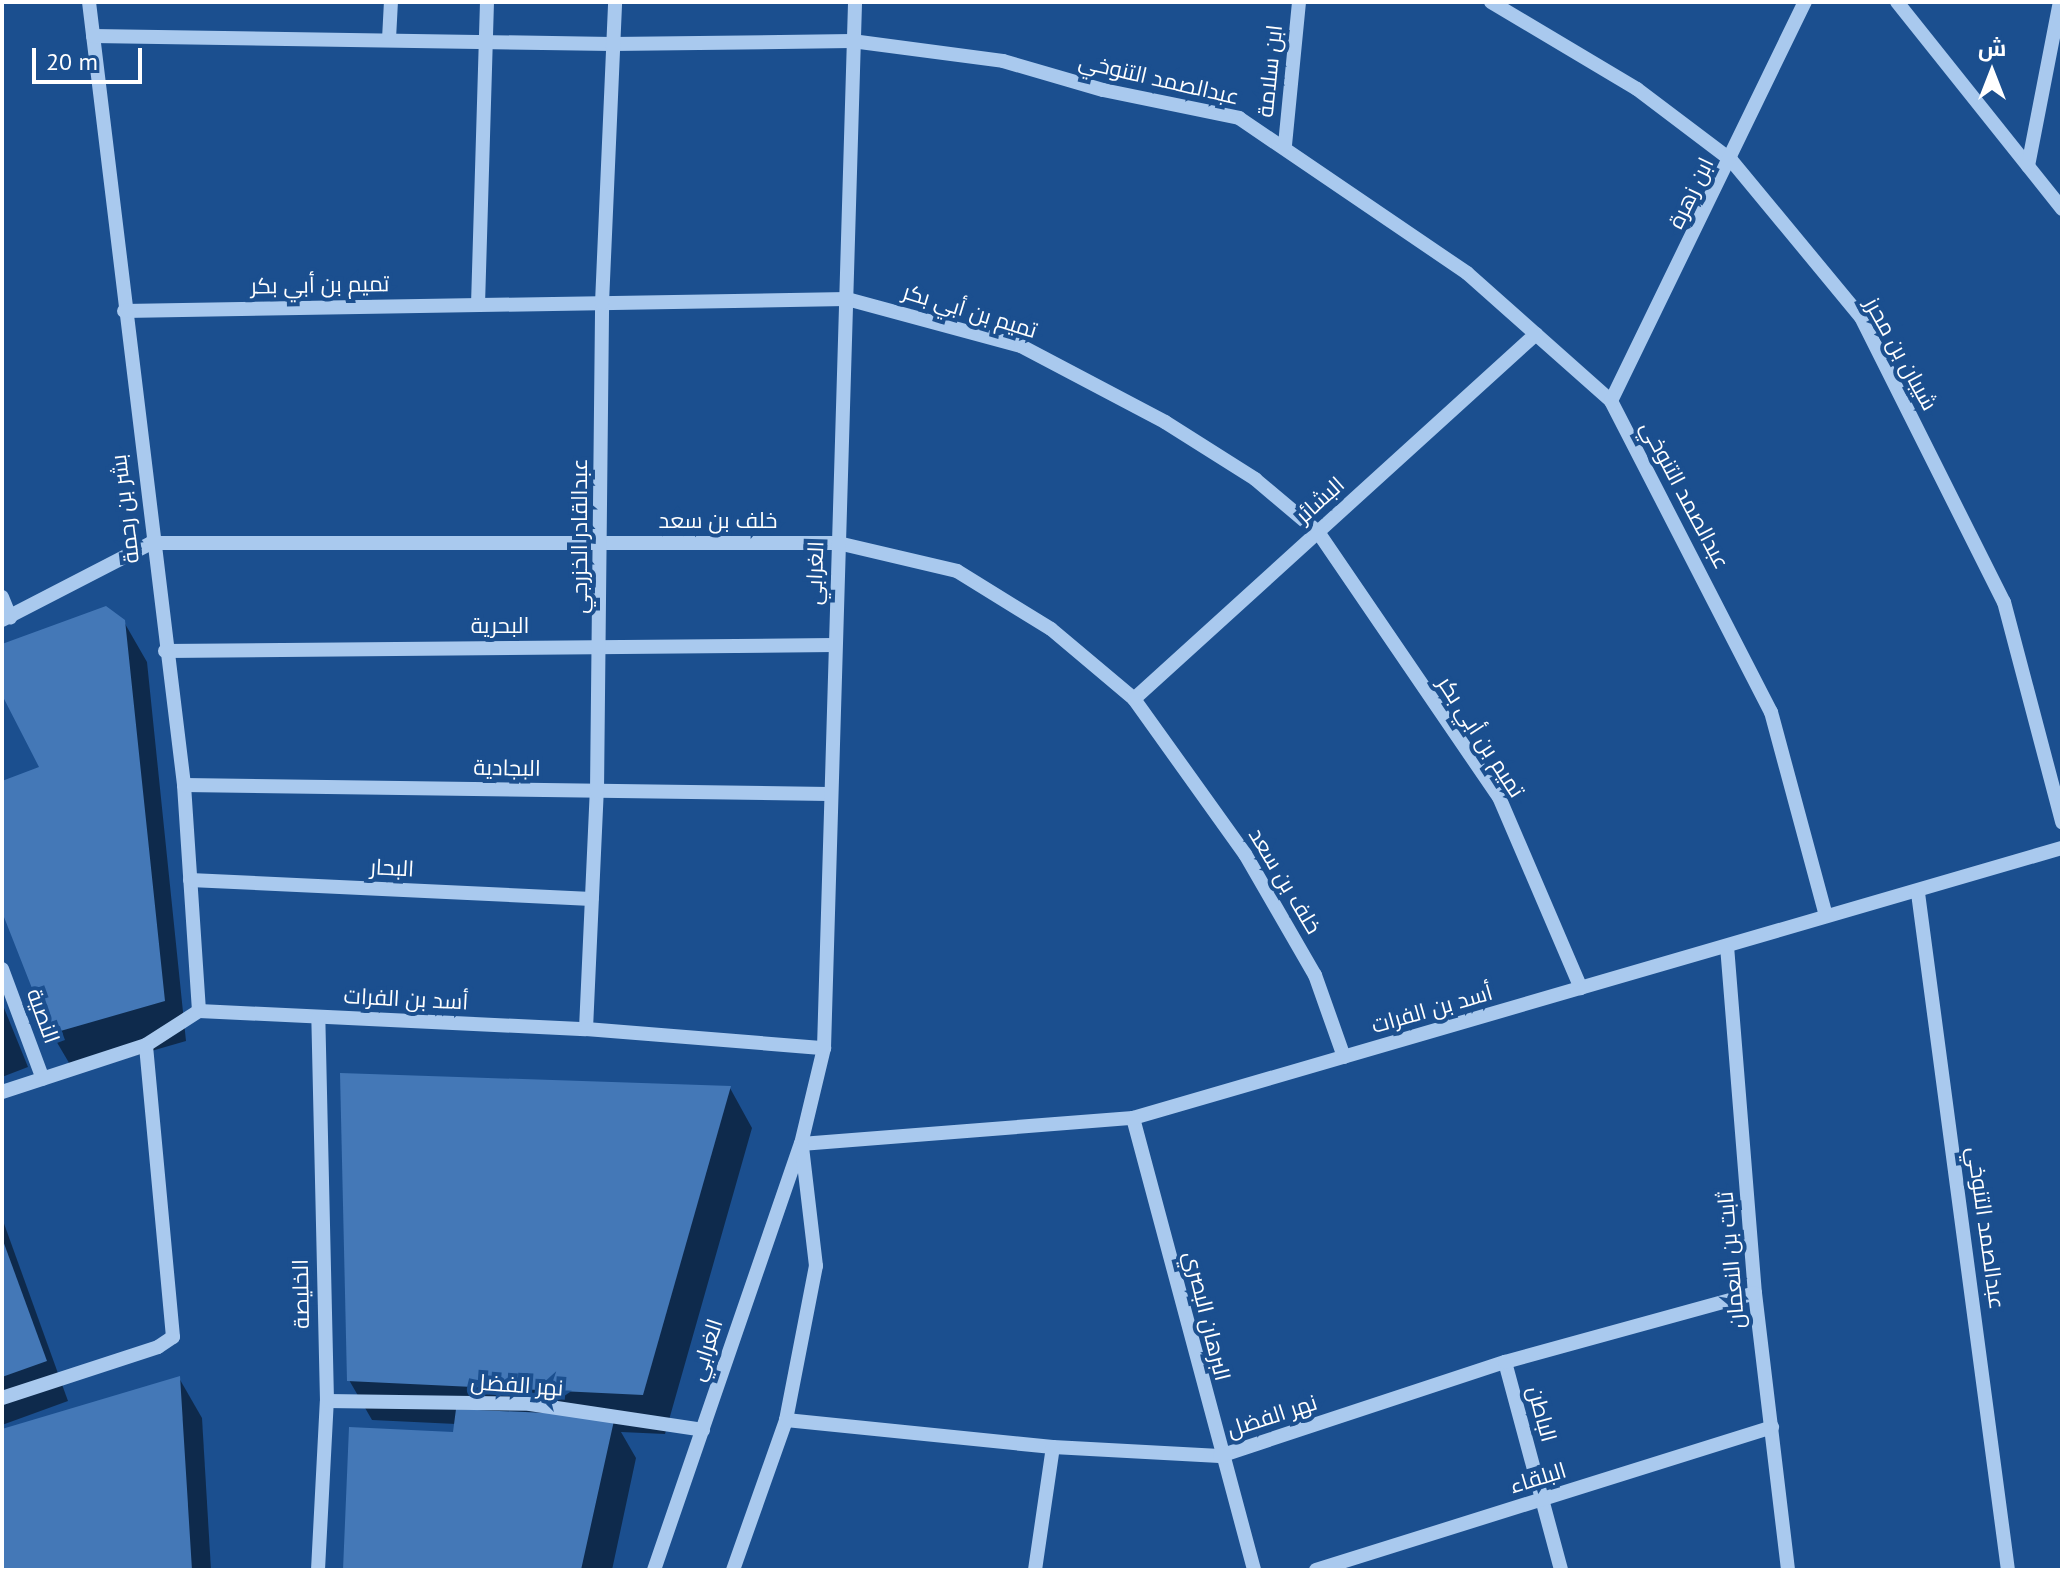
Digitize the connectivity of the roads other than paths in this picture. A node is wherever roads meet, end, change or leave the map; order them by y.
1 (89, 2) edge
2 (391, 2) edge
3 (487, 2) edge
4 (615, 2) edge
5 (855, 2) edge
6 (1299, 2) edge
7 (1491, 2) edge
8 (1805, 2) edge
9 (1897, 2) edge
10 (2060, 2) edge
11 (93, 36) junction
12 (389, 39) junction
13 (486, 39) junction
14 (852, 41) junction
15 (612, 44) junction
16 (1285, 145) junction
17 (1731, 160) junction
18 (2028, 166) junction
19 (2062, 209) edge
20 (847, 299) junction
21 (602, 303) junction
22 (478, 305) junction
23 (124, 311) junction
24 (1536, 334) junction
25 (1611, 401) junction
26 (1318, 532) junction
27 (151, 543) junction
28 (602, 543) junction
29 (838, 543) junction
30 (2, 597) edge
31 (6, 618) edge
32 (834, 645) junction
33 (601, 647) junction
34 (165, 651) junction
35 (1134, 699) junction
36 (184, 785) junction
37 (597, 791) junction
38 (829, 794) junction
39 (2062, 822) edge
40 (2062, 848) edge
41 (190, 880) junction
42 (1918, 893) junction
43 (592, 899) junction
44 (1826, 916) junction
45 (1727, 946) junction
46 (2, 969) edge
47 (1581, 988) junction
48 (199, 1011) junction
49 (318, 1017) junction
50 (586, 1029) junction
51 (146, 1045) junction
52 (824, 1048) junction
53 (1344, 1057) junction
54 (43, 1079) junction
55 (2, 1092) edge
56 (1133, 1118) junction
57 (801, 1144) junction
58 (1755, 1293) junction
59 (1505, 1362) junction
60 (2, 1398) edge
61 (327, 1401) junction
62 (786, 1420) junction
63 (1772, 1427) junction
64 (703, 1430) junction
65 (1053, 1447) junction
66 (1220, 1456) junction
67 (1541, 1500) junction
68 (318, 1570) edge
69 (654, 1570) edge
70 (733, 1570) edge
71 (1035, 1570) edge
72 (1254, 1570) edge
73 (1316, 1570) edge
74 (1561, 1570) edge
75 (1788, 1570) edge
76 (2008, 1570) edge

1 - 11 street, بشر بن رحمة
2 - 12 street
3 - 13 street
4 - 15 street, عبدالقادر الخزرجي
5 - 14 street, الغرابي
6 - 16 street, ابن سلامة
7 - 17 street, شيبان بن محرز
8 - 17 street, ابن زهرة
9 - 18 street
10 - 18 street
11 - 12 street, عبدالصمد التنوخي
11 - 23 street, بشر بن رحمة
12 - 13 street, عبدالصمد التنوخي
13 - 15 street, عبدالصمد التنوخي
13 - 22 street
14 - 15 street, عبدالصمد التنوخي
14 - 16 street, عبدالصمد التنوخي
14 - 20 street, الغرابي
15 - 21 street, عبدالقادر الخزرجي
16 - 24 street, عبدالصمد التنوخي
17 - 25 street, ابن زهرة
17 - 39 street, شيبان بن محرز
18 - 19 street
20 - 21 street, تميم بن أبي بكر
20 - 26 street, تميم بن أبي بكر
20 - 29 street, الغرابي
21 - 22 street, تميم بن أبي بكر
21 - 28 street, عبدالقادر الخزرجي
22 - 23 street, تميم بن أبي بكر
23 - 27 street, بشر بن رحمة
24 - 25 street, عبدالصمد التنوخي
24 - 26 street, البشائر
25 - 44 street, عبدالصمد التنوخي
26 - 35 street, البشائر
26 - 47 street, تميم بن أبي بكر
27 - 28 street, خلف بن سعد
27 - 31 street, خلف بن سعد
27 - 34 street, بشر بن رحمة
28 - 29 street, خلف بن سعد
28 - 33 street, عبدالقادر الخزرجي
29 - 32 street, الغرابي
29 - 35 street, خلف بن سعد
30 - 31 street
32 - 33 street, البحرية
32 - 38 street, الغرابي
33 - 34 street, البحرية
33 - 37 street, عبدالقادر الخزرجي
34 - 36 street, بشر بن رحمة
35 - 53 street, خلف بن سعد
36 - 37 street, البجادية
36 - 41 street, بشر بن رحمة
37 - 38 street, البجادية
37 - 43 street, عبدالقادر الخزرجي
38 - 52 street, الغرابي
40 - 42 street, أسد بن الفرات
41 - 43 street, البحار
41 - 48 street, بشر بن رحمة
42 - 44 street, أسد بن الفرات
42 - 76 street, عبدالصمد التنوخي
43 - 50 street, عبدالقادر الخزرجي
44 - 45 street, أسد بن الفرات
45 - 47 street, أسد بن الفرات
45 - 58 street, ثابت بن النعمان
46 - 54 street, النصية
47 - 53 street, أسد بن الفرات
48 - 49 street, أسد بن الفرات
48 - 51 street
49 - 50 street, أسد بن الفرات
49 - 61 street, الخليصة
50 - 52 street, أسد بن الفرات
51 - 54 street
51 - 60 street
52 - 57 street, الغرابي
53 - 56 street, أسد بن الفرات
54 - 55 street
56 - 57 street, أسد بن الفرات
56 - 66 street, البرهان البصري
57 - 62 street, الغرابي
57 - 64 street, الغرابي
58 - 59 street, نهر الفضل
58 - 63 street, ثابت بن النعمان
59 - 66 street, نهر الفضل
59 - 67 street, الباطن
61 - 64 street, نهر الفضل
61 - 68 street, الخليصة
62 - 65 street, نهر الفضل
62 - 70 street, الغرابي
63 - 67 street, البلقاء
63 - 75 street, ثابت بن النعمان
64 - 69 street, الغرابي
65 - 66 street, نهر الفضل
65 - 71 street
66 - 72 street, البرهان البصري
67 - 73 street, البلقاء
67 - 74 street, الباطن

